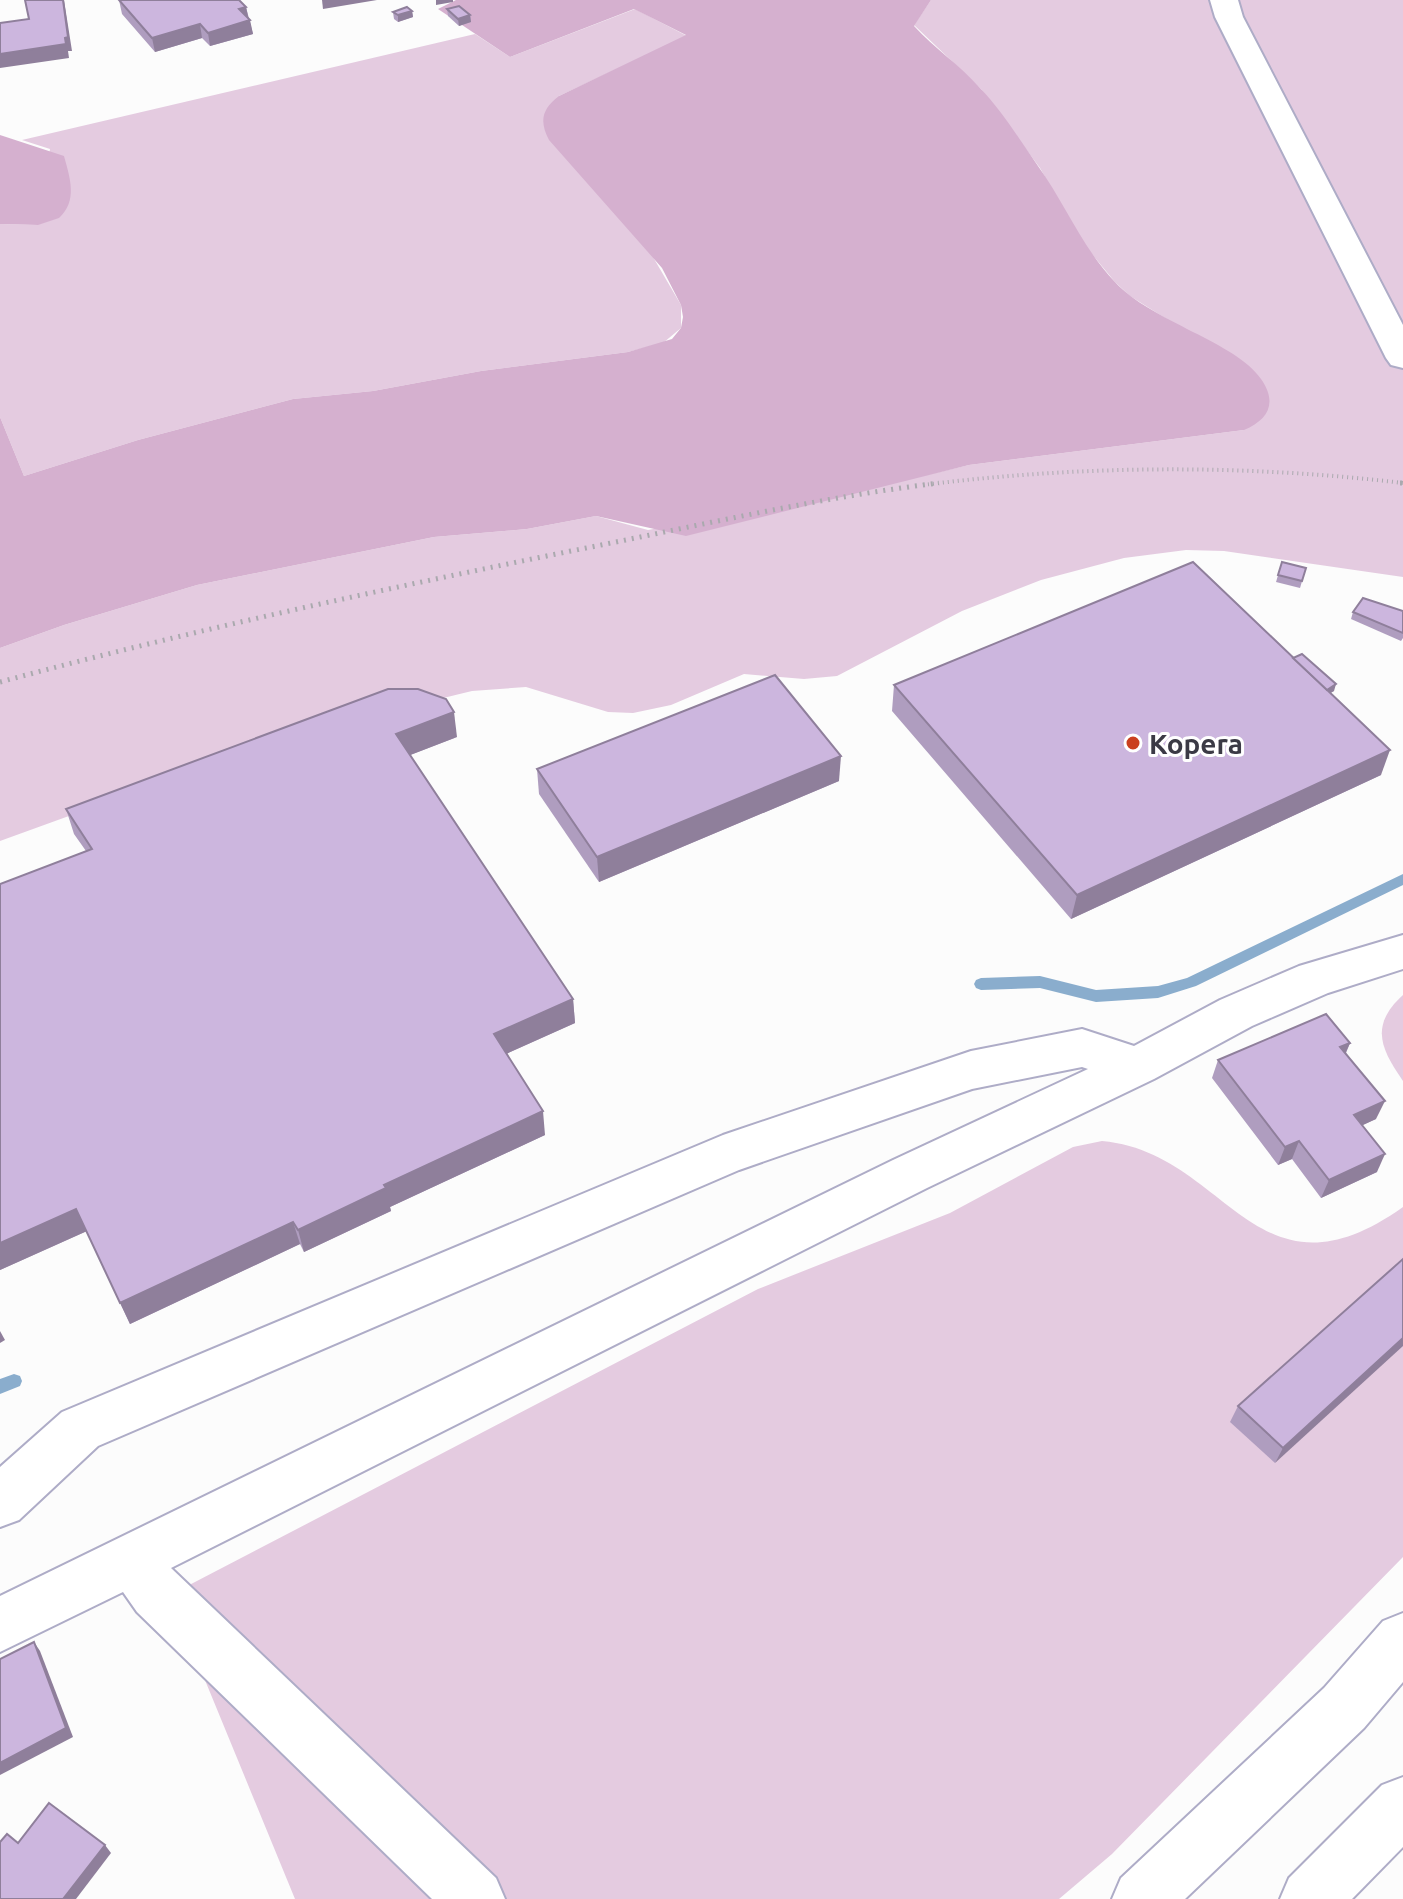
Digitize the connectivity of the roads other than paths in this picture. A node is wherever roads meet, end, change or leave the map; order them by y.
1 (1224, 0) edge
2 (1403, 358) edge
3 (1403, 922) edge
4 (1403, 952) edge
5 (1315, 979) junction
6 (1138, 1066) junction
7 (0, 1502) edge
8 (131, 1559) junction
9 (0, 1625) edge
10 (1403, 1640) edge
11 (1403, 1806) edge
12 (475, 1899) edge
13 (1142, 1899) edge
14 (1310, 1899) edge

1 - 2 main road
3 - 5 main road
4 - 5 main road
5 - 6 main road
6 - 7 main road
6 - 8 main road
8 - 9 main road
8 - 12 main road
10 - 13 main road
11 - 14 main road

